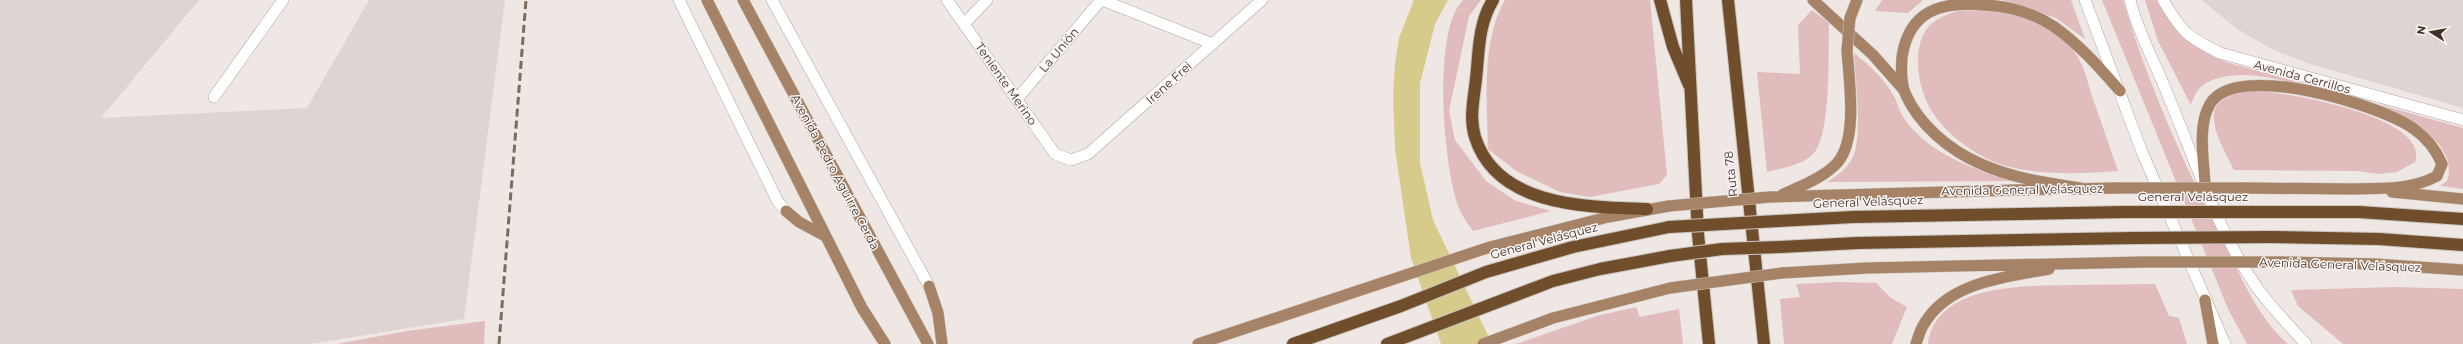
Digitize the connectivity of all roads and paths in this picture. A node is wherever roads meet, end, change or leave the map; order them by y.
1 (283, 0) edge
2 (679, 0) edge
3 (707, 0) edge
4 (742, 0) edge
5 (772, 0) edge
6 (947, 0) edge
7 (987, 0) edge
8 (1101, 0) edge
9 (1262, 0) edge
10 (1493, 0) edge
11 (1660, 0) edge
12 (1686, 0) edge
13 (1728, 0) edge
14 (1813, 0) edge
15 (1857, 0) edge
16 (2085, 0) edge
17 (2130, 0) edge
18 (2164, 0) edge
19 (964, 24) junction
20 (1213, 44) junction
21 (1692, 90) junction
22 (1905, 91) junction
23 (2120, 91) junction
24 (214, 97) dead end
25 (1017, 99) junction
26 (2463, 120) edge
27 (1072, 160) joint
28 (2204, 185) junction
29 (2080, 188) junction
30 (2347, 189) junction
31 (1775, 196) junction
32 (2463, 199) edge
33 (1647, 209) junction
34 (786, 211) joint
35 (2463, 219) edge
36 (825, 236) junction
37 (2463, 245) edge
38 (2077, 263) junction
39 (2374, 264) junction
40 (2463, 270) edge
41 (2463, 277) edge
42 (929, 286) joint
43 (2204, 300) junction
44 (885, 344) edge
45 (928, 344) edge
46 (942, 344) edge
47 (1198, 344) edge
48 (1293, 344) edge
49 (1387, 344) edge
50 (1483, 344) edge
51 (1709, 344) edge
52 (1764, 344) edge
53 (1916, 344) edge
54 (2213, 344) edge
55 (2226, 344) edge
56 (2306, 344) edge

1 - 24 street
2 - 34 street
3 - 36 main road
4 - 45 main road, Avenida Pedro Aguirre Cerda
5 - 42 street
6 - 19 street, Teniente Merino
7 - 19 street
8 - 20 street
8 - 25 street, La Unión
9 - 20 street, Irene Frei
10 - 33 highway
11 - 21 highway
12 - 21 highway
13 - 52 highway, Ruta 78
14 - 22 main road
15 - 31 main road, bridge
16 - 23 street
17 - 28 street
18 - 26 street, Avenida Cerrillos
19 - 25 street, Teniente Merino
20 - 27 street, Irene Frei
21 - 51 highway
22 - 23 main road
22 - 29 main road
23 - 43 street
25 - 27 street, Teniente Merino
28 - 30 main road
28 - 56 street
29 - 30 main road, Avenida General Velásquez, bridge
29 - 31 main road, Avenida General Velásquez
30 - 32 main road, Avenida General Velásquez
31 - 33 main road, Avenida General Velásquez, bridge
33 - 47 main road, Avenida General Velásquez
34 - 36 main road
35 - 48 highway, General Velásquez, bridge
36 - 44 main road
37 - 49 highway, bridge
38 - 39 main road, Avenida General Velásquez, bridge
38 - 50 main road, Avenida General Velásquez, bridge
38 - 53 main road
39 - 40 main road, Avenida General Velásquez
39 - 41 main road
42 - 46 main road
43 - 54 main road
43 - 55 street

